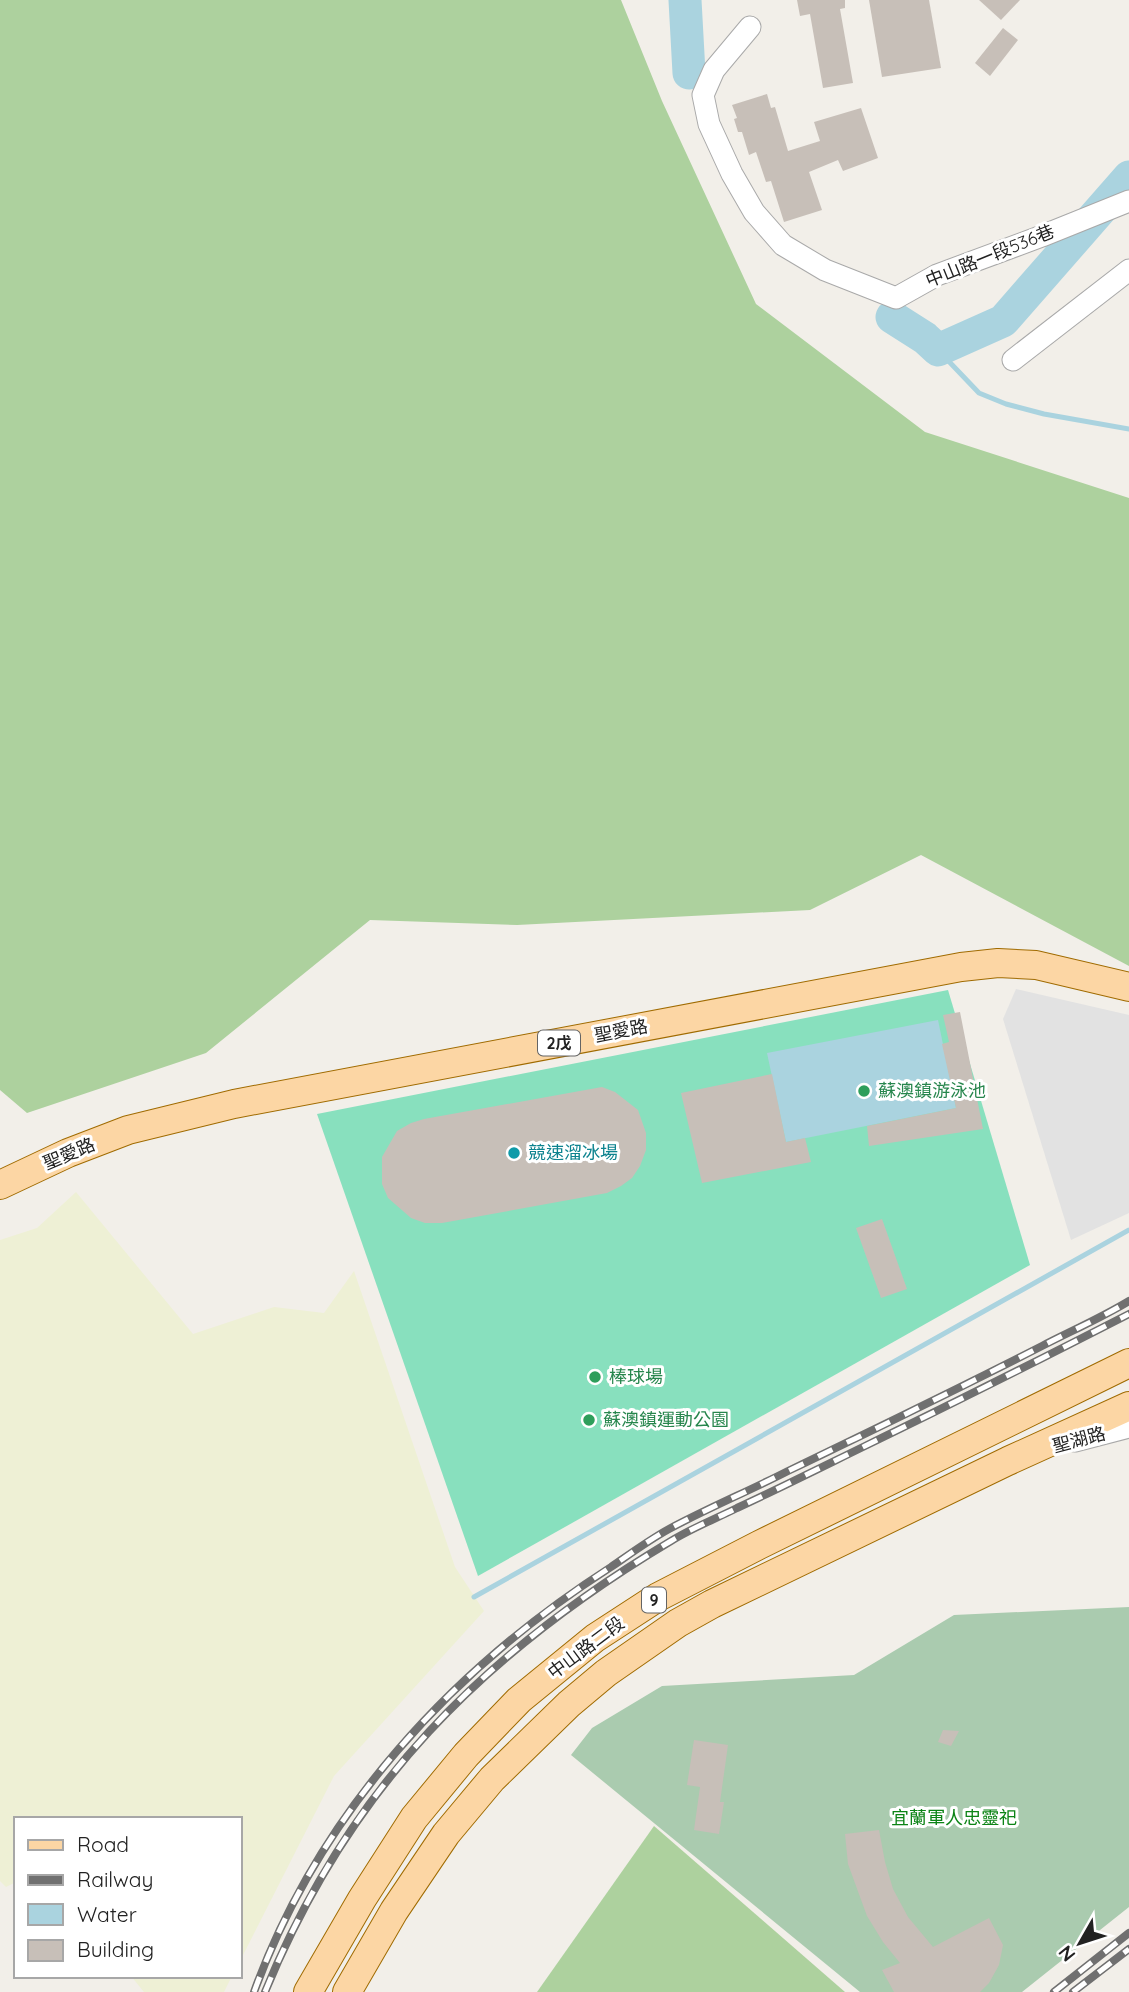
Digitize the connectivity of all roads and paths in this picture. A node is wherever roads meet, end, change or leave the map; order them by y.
1 (750, 27) dead end
2 (1123, 204) edge
3 (1129, 270) edge
4 (1013, 360) dead end
5 (1129, 987) edge
6 (0, 1185) edge
7 (1129, 1363) edge
8 (1129, 1406) edge
9 (1129, 1427) edge
10 (1029, 1453) junction
11 (307, 1992) edge
12 (347, 1992) edge

1 - 2 street, 中山路一段536巷
3 - 4 street
5 - 6 main road, 聖愛路 / 2戊
7 - 11 main road, 中山路二段 / 9
8 - 10 main road, 中山路二段 / 9
9 - 10 street, 聖湖路
10 - 12 main road, 中山路二段 / 9

